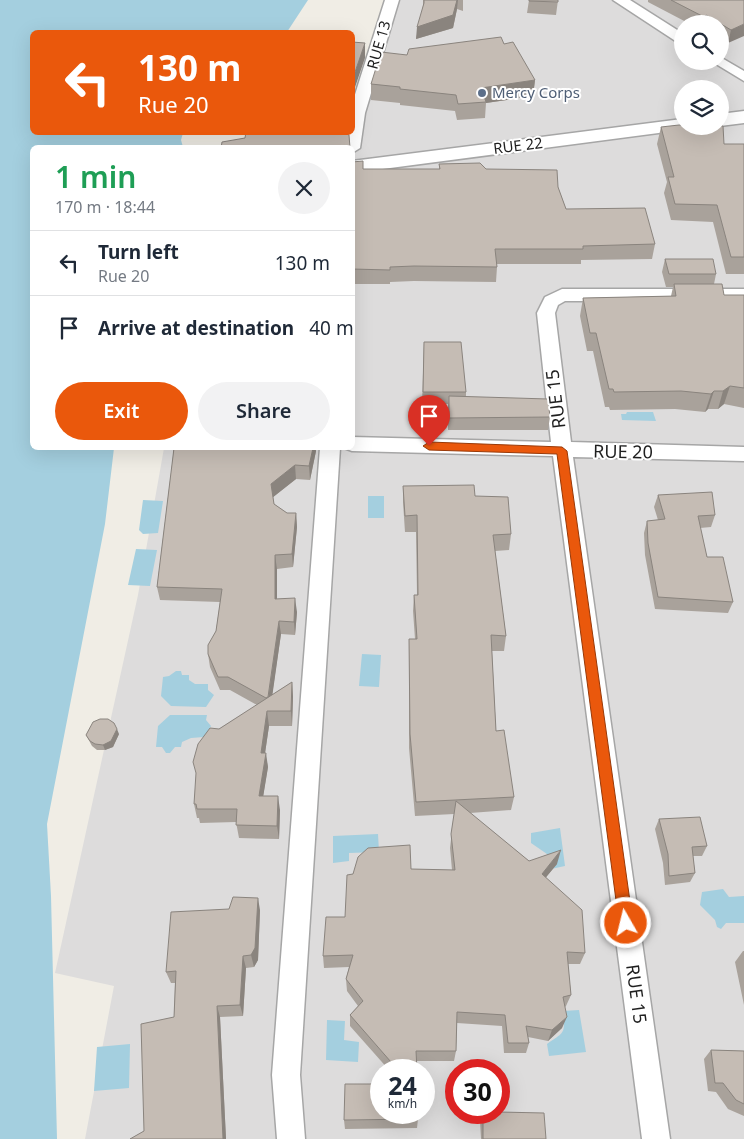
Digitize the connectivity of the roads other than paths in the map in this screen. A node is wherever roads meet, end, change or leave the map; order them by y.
1 (392, 0) edge
2 (620, 0) edge
3 (674, 34) edge
4 (729, 68) edge
5 (744, 77) edge
6 (744, 117) edge
7 (729, 119) edge
8 (674, 126) edge
9 (355, 127) edge
10 (355, 167) edge
11 (744, 295) edge
12 (355, 444) edge
13 (330, 450) edge
14 (562, 451) junction
15 (744, 454) edge
16 (291, 1139) edge
17 (656, 1139) edge

1 - 9 street, RUE 13
2 - 3 street
4 - 5 street
6 - 7 street
8 - 10 street, RUE 22
11 - 14 street, RUE 15
12 - 14 street, RUE 20
13 - 16 street
14 - 15 street, RUE 20
14 - 17 street, RUE 15

